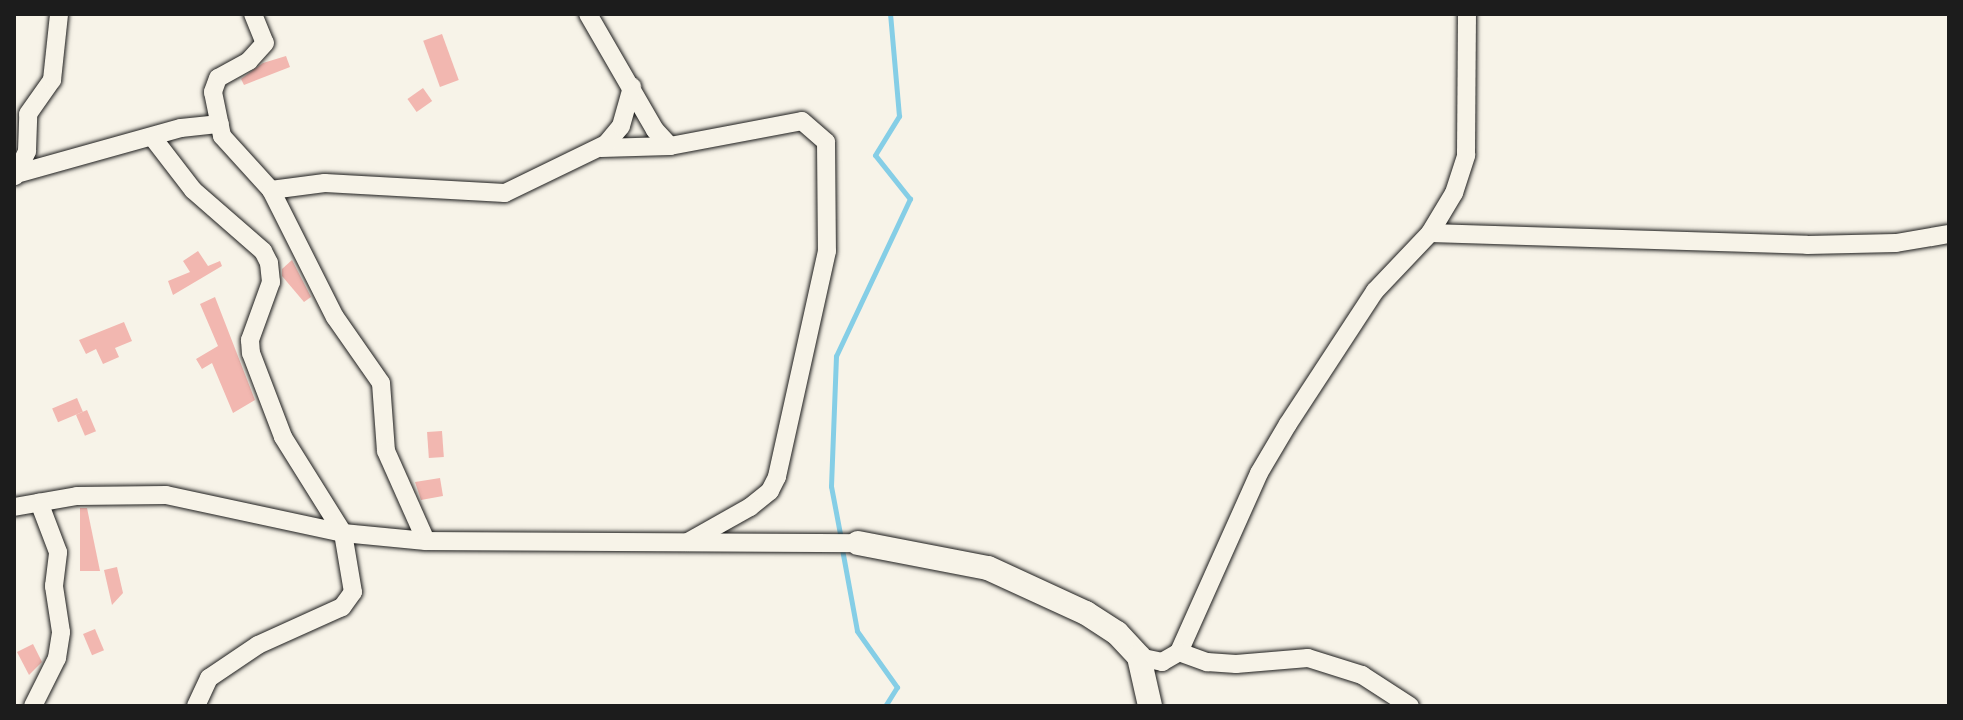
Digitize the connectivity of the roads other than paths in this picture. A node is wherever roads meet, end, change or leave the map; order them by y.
1 (59, 14) edge
2 (253, 14) edge
3 (588, 14) edge
4 (1467, 14) edge
5 (632, 87) junction
6 (220, 124) junction
7 (153, 138) junction
8 (670, 146) junction
9 (601, 148) junction
10 (15, 175) edge
11 (271, 190) junction
12 (1430, 233) junction
13 (1949, 234) edge
14 (39, 502) junction
15 (14, 507) edge
16 (343, 533) junction
17 (426, 541) junction
18 (858, 543) joint
19 (685, 544) junction
20 (1179, 652) junction
21 (1139, 657) junction
22 (33, 706) edge
23 (196, 706) edge
24 (1150, 706) edge
25 (1410, 706) edge

1 - 10 street
2 - 6 street
3 - 5 street
4 - 12 street
5 - 8 street
5 - 9 street
6 - 7 street
6 - 11 street
7 - 10 street
7 - 16 street
8 - 9 street
8 - 19 street
9 - 11 street
11 - 17 street
12 - 13 street
12 - 20 street
14 - 15 street
14 - 16 street
14 - 22 street
16 - 17 street
16 - 23 street
17 - 19 street
18 - 19 street
18 - 21 street
20 - 21 street
20 - 25 street
21 - 24 street

